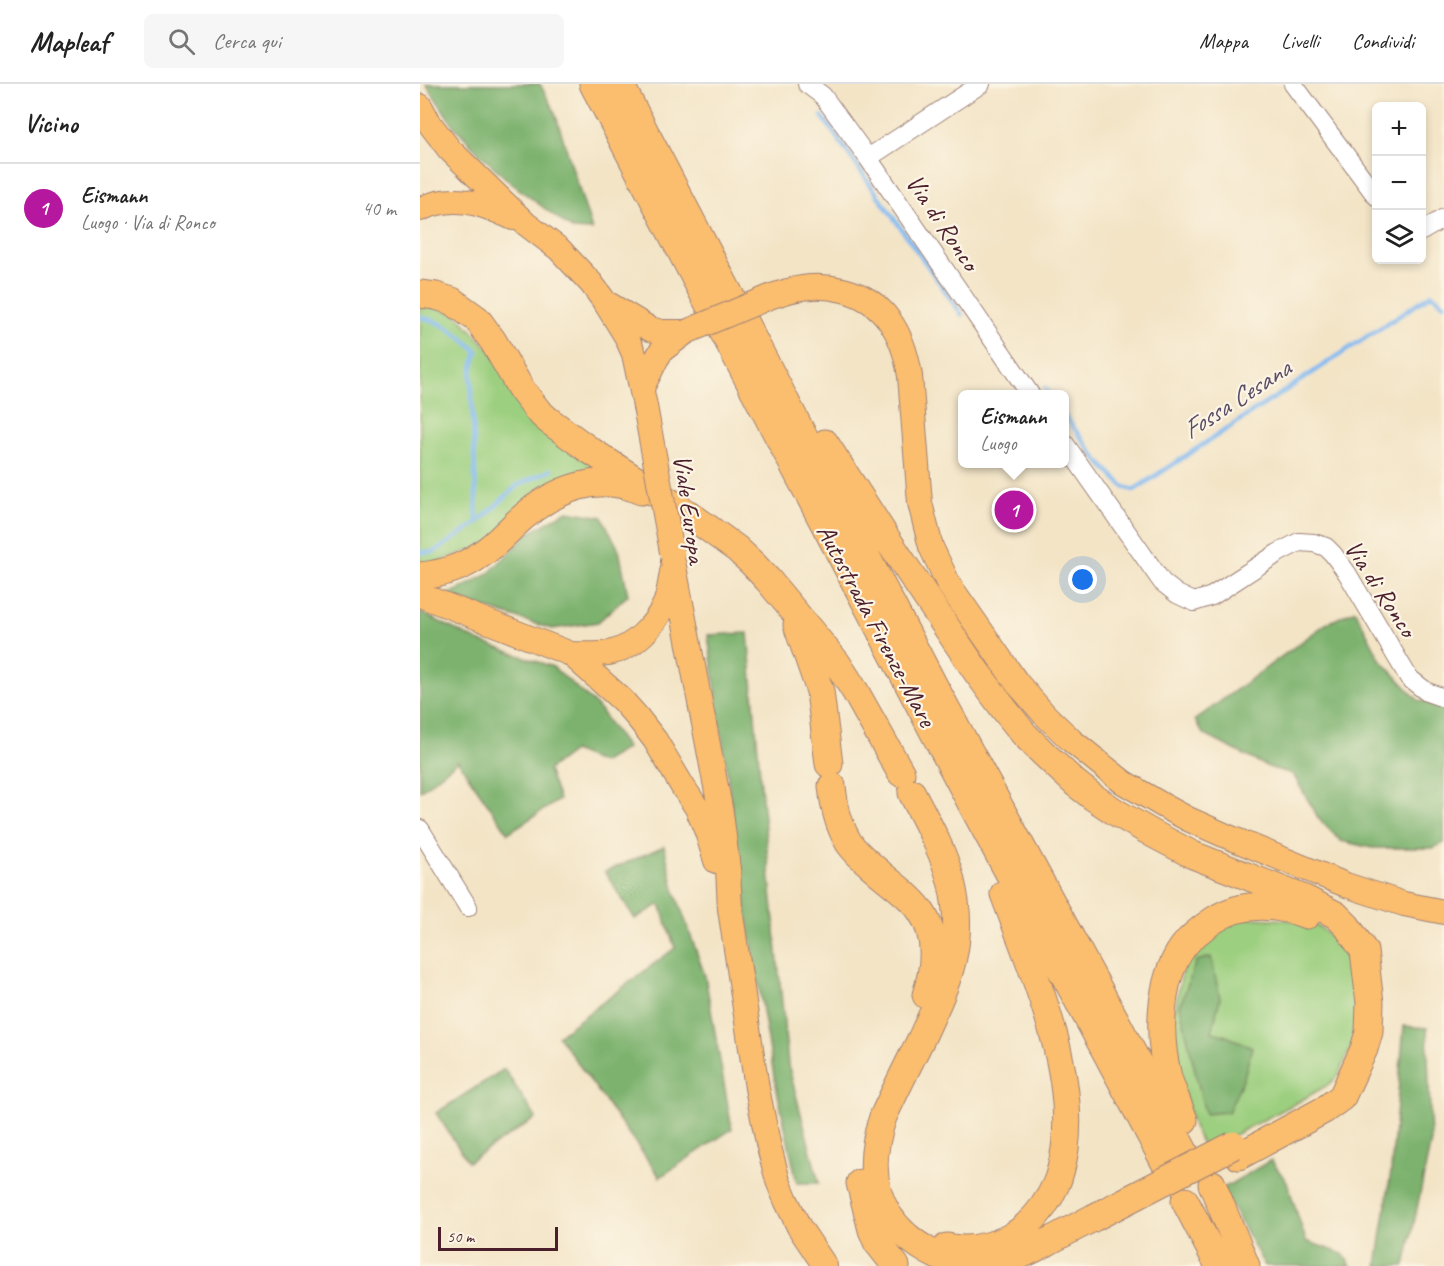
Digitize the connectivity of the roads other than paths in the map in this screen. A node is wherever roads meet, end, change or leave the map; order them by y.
1 (593, 84) edge
2 (620, 84) edge
3 (807, 84) edge
4 (981, 84) edge
5 (1293, 84) edge
6 (420, 106) edge
7 (868, 158) junction
8 (1372, 189) edge
9 (420, 209) edge
10 (1444, 218) edge
11 (526, 224) junction
12 (1426, 229) edge
13 (420, 294) edge
14 (605, 302) junction
15 (686, 332) junction
16 (750, 335) junction
17 (1027, 390) edge
18 (644, 397) junction
19 (1069, 450) edge
20 (690, 515) junction
21 (673, 556) junction
22 (420, 576) edge
23 (420, 596) edge
24 (791, 607) junction
25 (572, 654) junction
26 (1444, 698) edge
27 (972, 805) junction
28 (420, 830) edge
29 (468, 907) dead end
30 (730, 909) junction
31 (1444, 912) edge
32 (1369, 986) junction
33 (1182, 1154) junction
34 (878, 1212) junction
35 (1096, 1226) junction
36 (825, 1266) edge
37 (896, 1266) edge
38 (928, 1266) edge
39 (1035, 1266) edge
40 (1219, 1266) edge
41 (1246, 1266) edge

1 - 27 highway, Autostrada Firenze-Mare
2 - 16 highway, Autostrada Firenze-Mare
3 - 7 street, Via di Ronco
4 - 7 street
5 - 8 street
6 - 11 main road, Viale Europa
7 - 17 street, Via di Ronco
9 - 11 main road, Viale Europa
10 - 12 street
11 - 14 main road, Viale Europa
13 - 20 highway
14 - 15 main road
14 - 18 main road, Viale Europa
15 - 18 main road
15 - 31 main road, bridge
16 - 32 highway
16 - 33 highway, Autostrada Firenze-Mare
18 - 21 main road, Viale Europa, bridge
19 - 26 street, Via di Ronco
20 - 22 highway
20 - 24 highway
21 - 25 main road, Viale Europa
21 - 30 main road
23 - 25 main road, Viale Europa
24 - 34 highway
24 - 34 highway
25 - 30 main road
27 - 33 highway, Autostrada Firenze-Mare
27 - 34 highway
28 - 29 street
30 - 36 main road
32 - 33 highway
32 - 35 highway, bridge
34 - 35 highway
34 - 37 highway
34 - 38 highway
35 - 39 highway
40 - 41 highway

